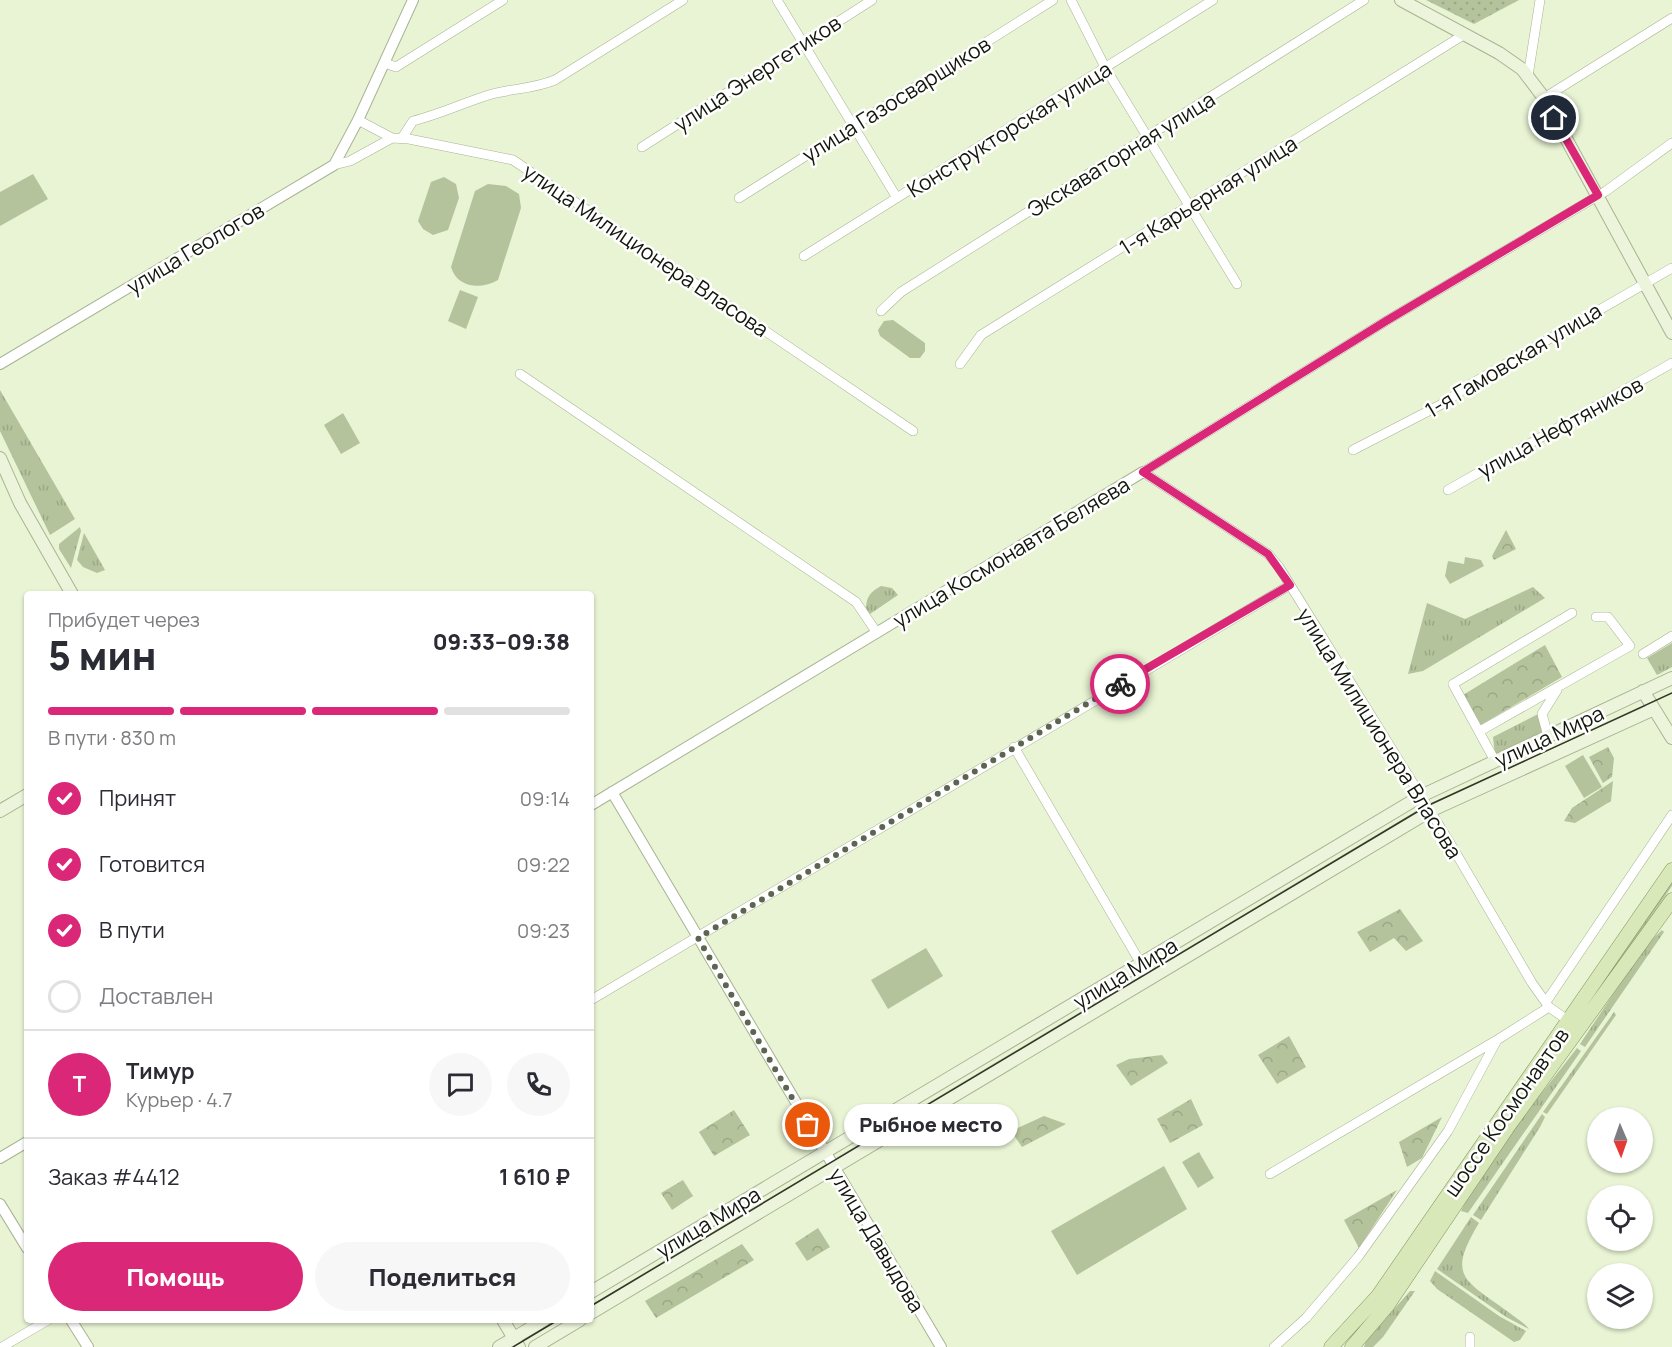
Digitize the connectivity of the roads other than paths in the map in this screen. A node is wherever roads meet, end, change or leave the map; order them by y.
1 (413, 0) edge
2 (503, 0) edge
3 (683, 0) edge
4 (777, 0) edge
5 (872, 0) edge
6 (1053, 0) edge
7 (1071, 0) edge
8 (1213, 0) edge
9 (1364, 0) edge
10 (1401, 0) edge
11 (1540, 0) edge
12 (1672, 18) edge
13 (1465, 34) junction
14 (804, 44) junction
15 (385, 63) junction
16 (1106, 69) junction
17 (1528, 76) junction
18 (1544, 99) junction
19 (358, 120) junction
20 (854, 126) junction
21 (397, 138) junction
22 (1148, 138) junction
23 (1672, 143) edge
24 (642, 147) dead end
25 (334, 165) junction
26 (1598, 195) junction
27 (739, 198) dead end
28 (897, 198) junction
29 (1189, 207) junction
30 (804, 256) dead end
31 (1672, 268) edge
32 (1645, 283) junction
33 (1237, 284) dead end
34 (882, 310) dead end
35 (1672, 333) edge
36 (1672, 363) edge
37 (0, 364) edge
38 (960, 364) dead end
39 (520, 374) dead end
40 (913, 431) dead end
41 (1353, 450) dead end
42 (0, 458) edge
43 (1143, 472) junction
44 (1448, 490) dead end
45 (1290, 585) junction
46 (70, 591) edge
47 (1572, 613) dead end
48 (1596, 617) dead end
49 (877, 633) junction
50 (1672, 636) edge
51 (1643, 654) dead end
52 (1672, 678) edge
53 (1559, 687) junction
54 (1643, 691) junction
55 (1652, 710) junction
56 (1480, 731) junction
57 (1548, 736) junction
58 (1672, 738) edge
59 (1014, 747) junction
60 (1495, 761) junction
61 (612, 792) junction
62 (1421, 796) junction
63 (24, 797) edge
64 (594, 803) edge
65 (0, 811) edge
66 (1430, 811) junction
67 (1672, 815) edge
68 (1672, 870) edge
69 (1672, 900) edge
70 (698, 938) junction
71 (1140, 964) junction
72 (1149, 979) junction
73 (594, 998) edge
74 (1547, 1005) junction
75 (1575, 1025) junction
76 (1497, 1040) junction
77 (24, 1144) edge
78 (824, 1153) junction
79 (0, 1158) edge
80 (834, 1168) junction
81 (1270, 1174) dead end
82 (0, 1204) edge
83 (24, 1243) edge
84 (594, 1290) edge
85 (594, 1311) edge
86 (43, 1323) edge
87 (73, 1323) edge
88 (505, 1323) edge
89 (540, 1323) edge
90 (575, 1323) edge
91 (517, 1343) edge
92 (2, 1347) edge
93 (88, 1347) edge
94 (499, 1347) edge
95 (535, 1347) edge
96 (941, 1347) edge
97 (1274, 1347) edge
98 (1331, 1347) edge
99 (1352, 1347) edge

1 - 15 street
2 - 15 street
3 - 21 street, улица Геологов
4 - 14 street
5 - 14 street, улица Энергетиков
6 - 20 street, улица Газосварщиков
7 - 16 street
8 - 16 street, Конструкторская улица
9 - 22 street, Экскаваторная улица
10 - 13 main road
11 - 17 street
12 - 18 street
13 - 17 main road
13 - 29 street, 1-я Карьерная улица
14 - 20 street
14 - 24 street, улица Энергетиков
15 - 19 street
16 - 22 street
16 - 28 street, Конструкторская улица
17 - 18 main road
18 - 26 main road
19 - 21 street, улица Милиционера Власова
19 - 25 street
20 - 27 street, улица Газосварщиков
20 - 28 street
21 - 25 street, улица Геологов
21 - 40 street, улица Милиционера Власова
22 - 29 street
22 - 34 street, Экскаваторная улица
23 - 26 street, улица Космонавта Беляева
25 - 37 street, улица Геологов
26 - 32 main road
26 - 43 street, улица Космонавта Беляева
28 - 30 street, Конструкторская улица
29 - 33 street
29 - 38 street, 1-я Карьерная улица
31 - 32 street, 1-я Гамовская улица
32 - 35 main road
32 - 41 street, 1-я Гамовская улица
36 - 44 street, улица Нефтяников
39 - 49 street
42 - 46 main road
43 - 45 street, улица Милиционера Власова
43 - 49 street, улица Космонавта Беляева
45 - 59 street
45 - 62 street, улица Милиционера Власова
47 - 56 street
48 - 53 street
49 - 61 street, улица Космонавта Беляева
50 - 51 street
52 - 54 main road, улица Мира
53 - 56 street
53 - 57 street
54 - 55 main road
54 - 57 main road, улица Мира
55 - 58 main road
55 - 66 main road, улица Мира
56 - 60 street
57 - 60 main road, улица Мира
59 - 70 street
59 - 71 street
60 - 62 main road, улица Мира
61 - 64 street, улица Космонавта Беляева
61 - 70 street, улица Давыдова
62 - 66 street, улица Милиционера Власова
62 - 71 main road, улица Мира
63 - 65 main road
66 - 72 main road, улица Мира
66 - 74 street, улица Милиционера Власова
67 - 74 street
68 - 75 main road, шоссе Космонавтов
69 - 75 main road, шоссе Космонавтов
70 - 73 street
70 - 78 street, улица Давыдова
71 - 72 street
71 - 78 main road, улица Мира
72 - 80 main road, улица Мира
74 - 75 street, улица Милиционера Власова
74 - 76 street, шоссе Космонавтов
75 - 98 main road, шоссе Космонавтов
75 - 99 main road, шоссе Космонавтов
76 - 81 street
76 - 97 street, шоссе Космонавтов
77 - 79 street
78 - 80 street, улица Давыдова
78 - 84 main road, улица Мира
80 - 85 main road, улица Мира
80 - 96 street, улица Давыдова
82 - 83 street
86 - 92 street
87 - 93 street
88 - 91 main road
89 - 91 main road
90 - 95 main road
91 - 94 main road

